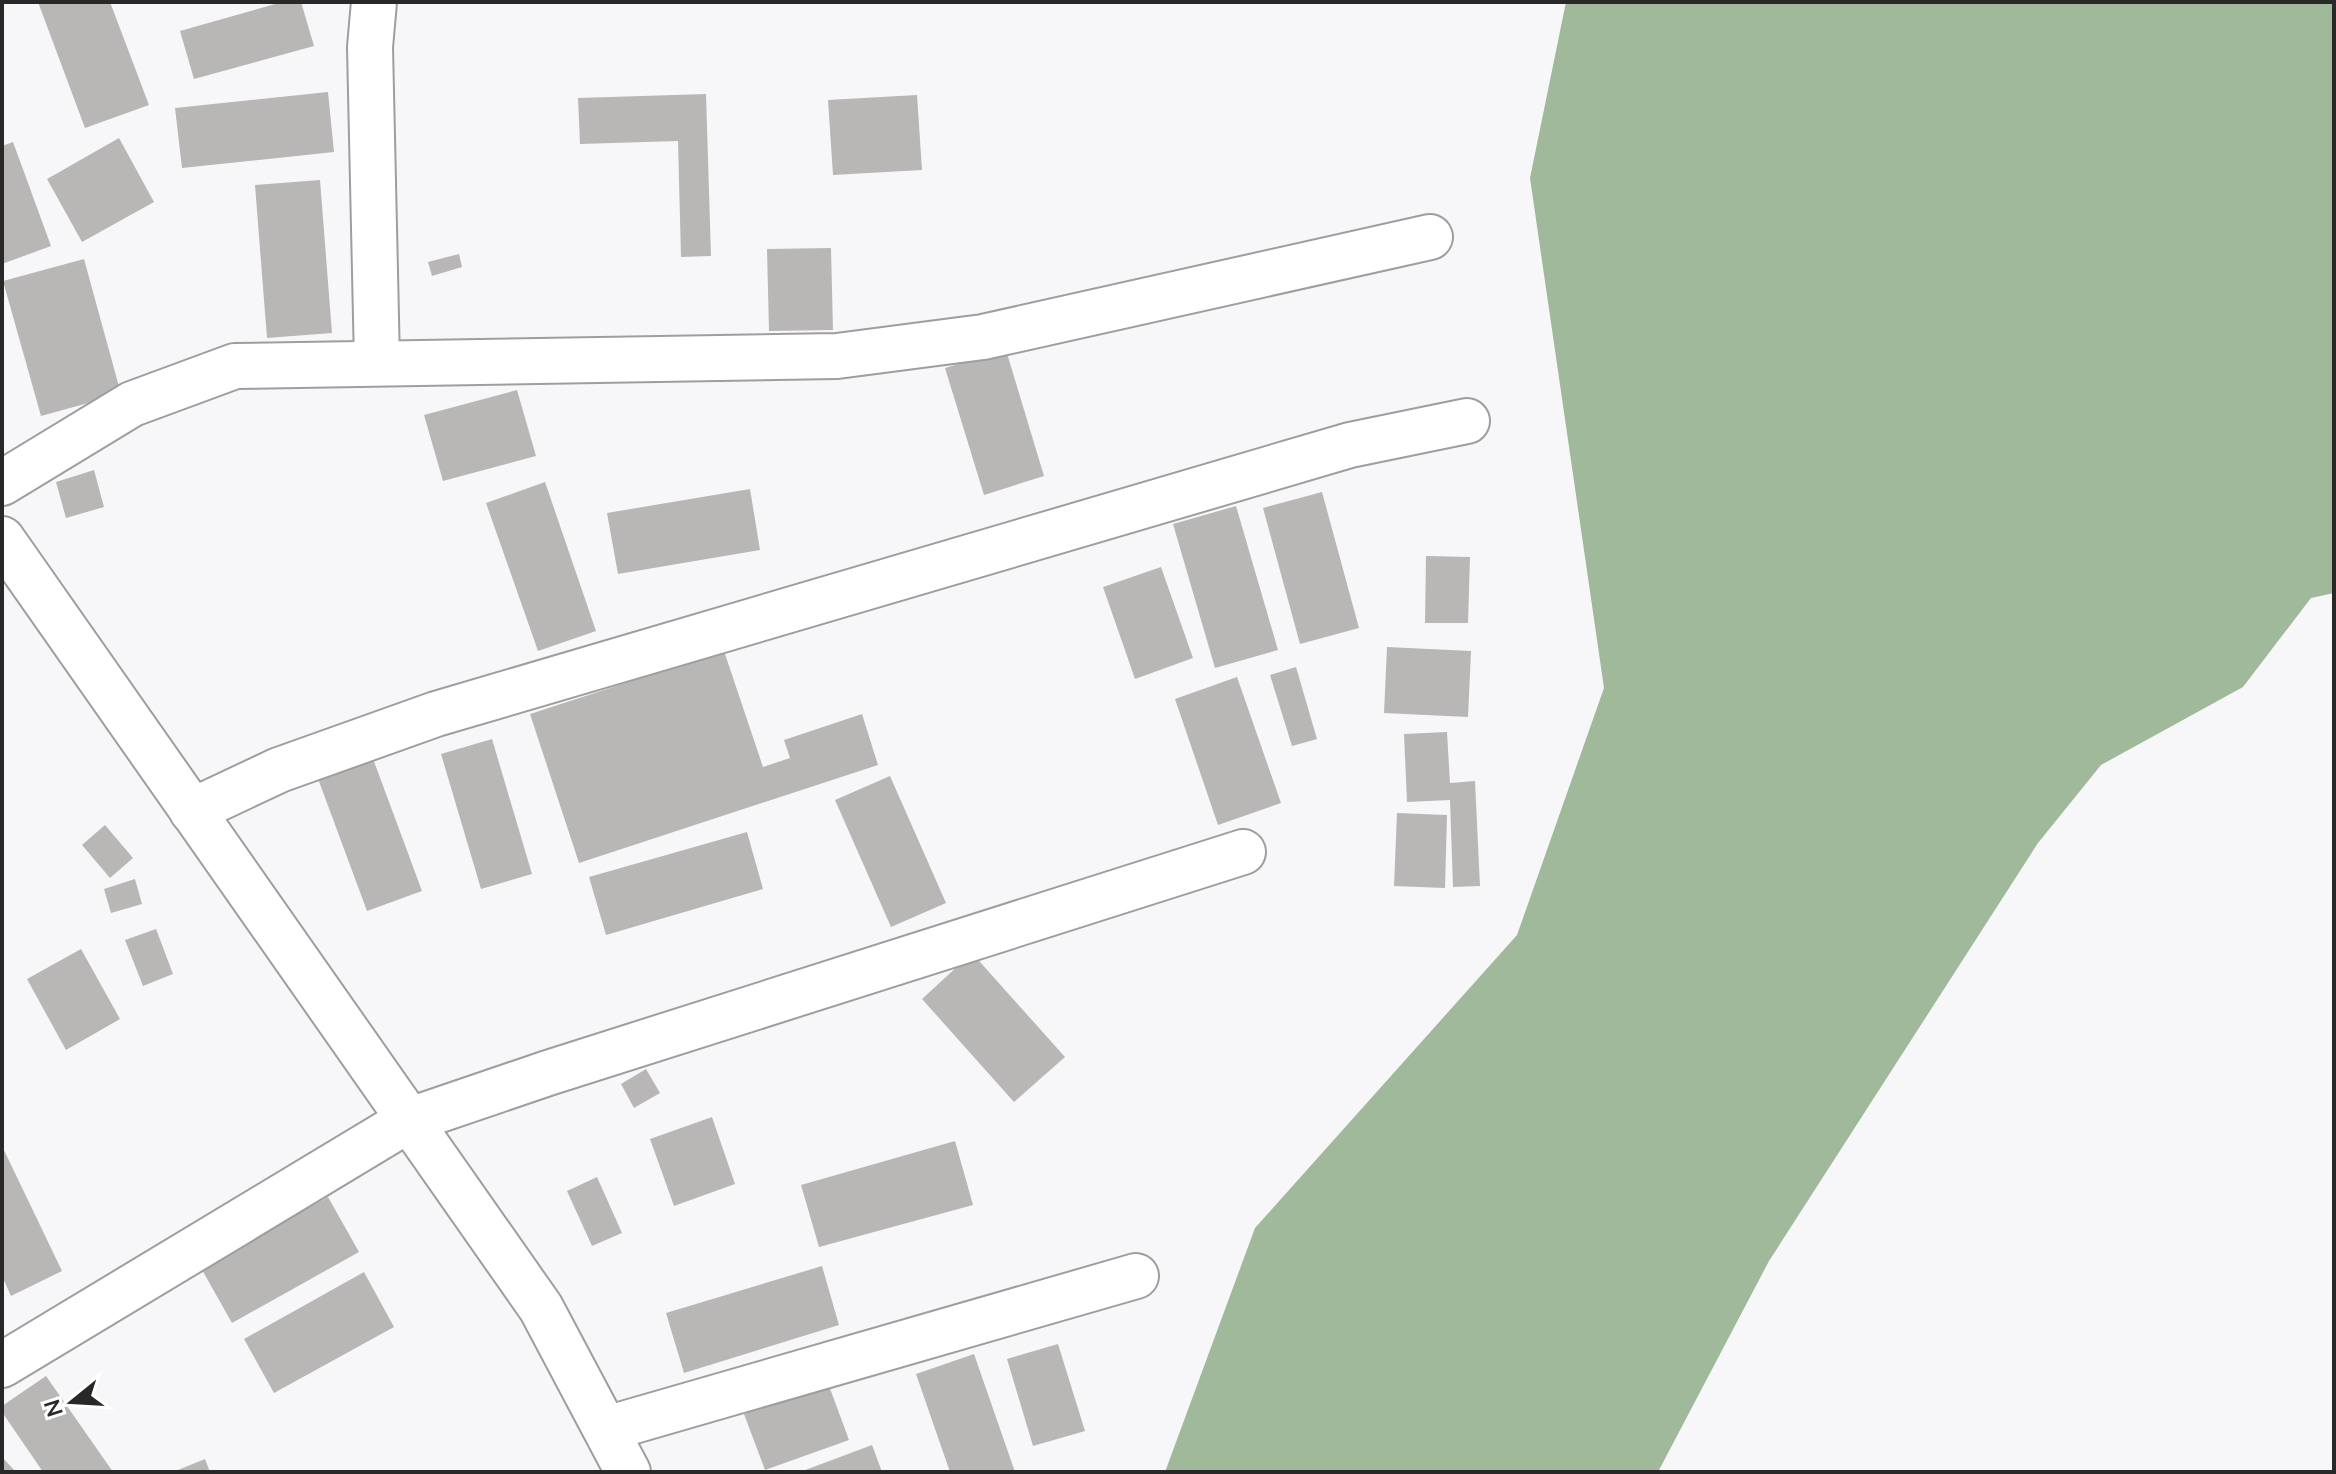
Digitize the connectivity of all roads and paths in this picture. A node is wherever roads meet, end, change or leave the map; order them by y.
1 (374, 2) edge
2 (1430, 237) dead end
3 (377, 362) junction
4 (1467, 421) dead end
5 (2, 483) edge
6 (2, 539) edge
7 (192, 811) junction
8 (1243, 852) dead end
9 (407, 1121) junction
10 (1136, 1276) dead end
11 (2, 1365) edge
12 (606, 1429) junction
13 (628, 1472) edge

1 - 3 street
2 - 3 street
3 - 5 street
4 - 7 street
6 - 7 street
7 - 9 street
8 - 9 street
9 - 11 street
9 - 12 street
10 - 12 street
12 - 13 street

